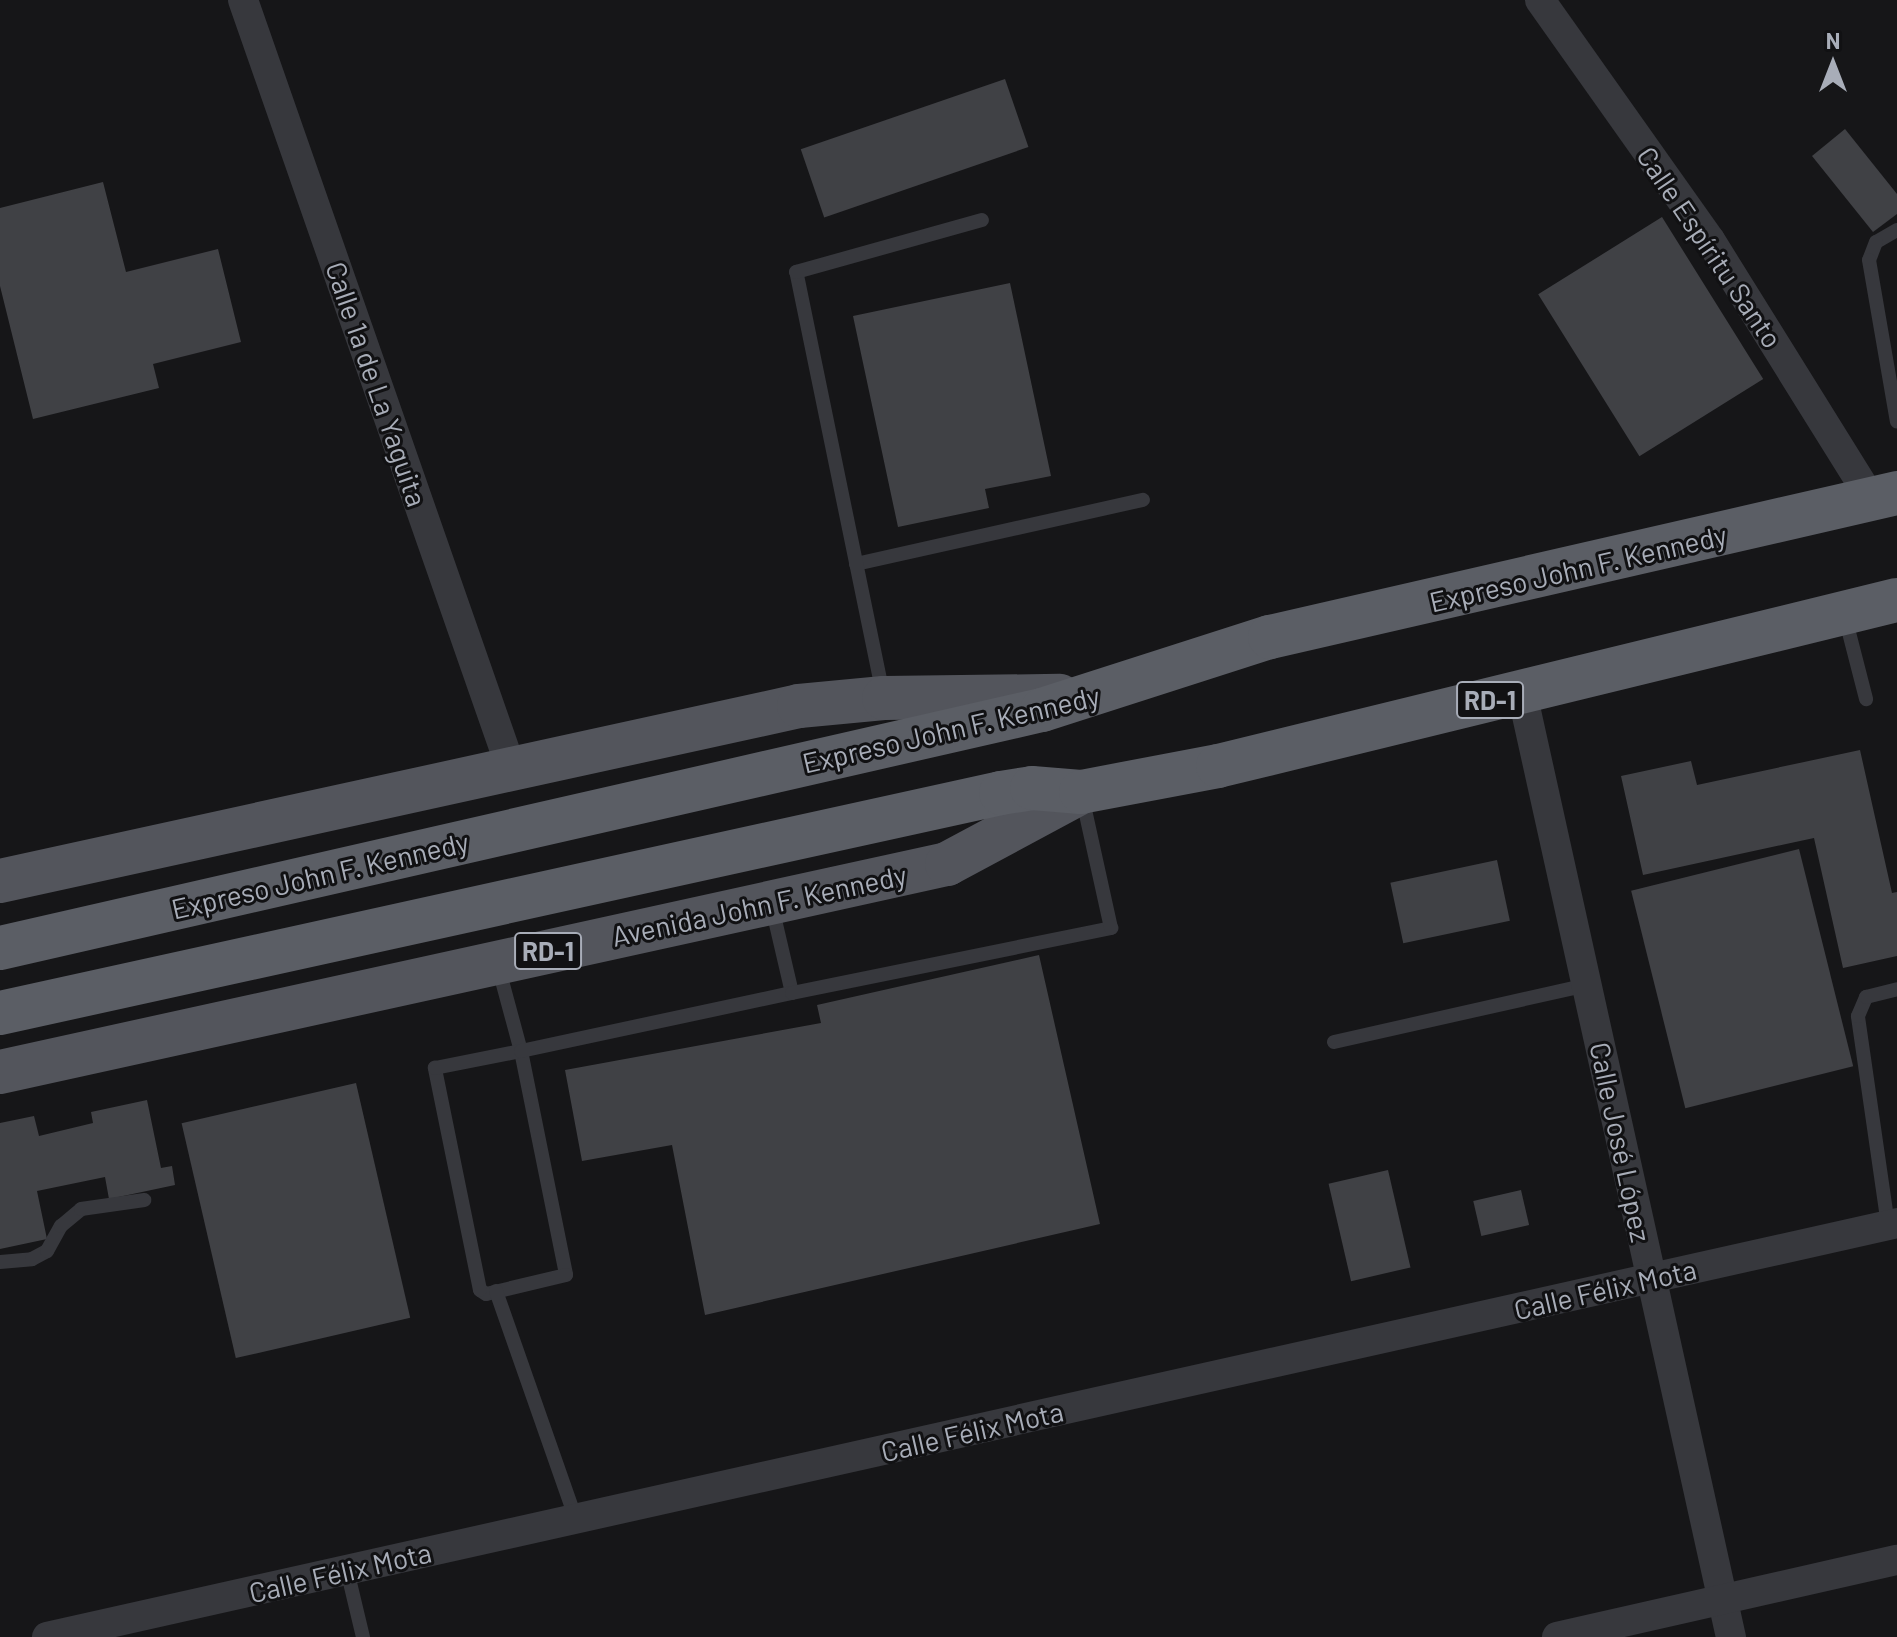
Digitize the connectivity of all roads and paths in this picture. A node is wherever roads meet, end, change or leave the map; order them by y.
1 (243, 0) edge
2 (1540, 0) edge
3 (982, 220) dead end
4 (1897, 230) edge
5 (1897, 422) edge
6 (1884, 496) edge
7 (1143, 500) dead end
8 (856, 564) junction
9 (1897, 600) edge
10 (1844, 612) junction
11 (1522, 693) junction
12 (1095, 696) junction
13 (884, 698) junction
14 (1866, 699) dead end
15 (511, 768) junction
16 (1081, 792) junction
17 (0, 881) edge
18 (771, 902) junction
19 (0, 948) edge
20 (497, 962) junction
21 (1587, 985) junction
22 (1897, 989) edge
23 (792, 993) junction
24 (0, 1013) edge
25 (1334, 1042) dead end
26 (521, 1051) junction
27 (0, 1072) edge
28 (144, 1200) dead end
29 (1892, 1224) edge
30 (0, 1262) edge
31 (1651, 1278) junction
32 (496, 1291) junction
33 (576, 1520) junction
34 (1897, 1560) edge
35 (347, 1570) junction
36 (1725, 1598) junction
37 (47, 1637) edge
38 (363, 1637) edge
39 (1557, 1637) edge
40 (1731, 1637) edge

1 - 15 street, Calle 1a de La Yaguita
2 - 6 street, Calle Espíritu Santo
3 - 8 lane
4 - 5 lane
6 - 12 highway, Expreso John F. Kennedy
7 - 8 lane
8 - 13 lane
9 - 10 highway, RD-1
10 - 11 highway, RD-1
10 - 14 lane
11 - 16 highway, RD-1
11 - 21 street, Calle José López
12 - 13 main road
12 - 19 highway, Expreso John F. Kennedy
13 - 15 main road
15 - 17 main road
16 - 18 main road, Avenida John F. Kennedy / RD-1
16 - 23 lane
16 - 24 highway, RD-1
18 - 20 main road, Avenida John F. Kennedy / RD-1
18 - 23 lane
20 - 26 lane
20 - 27 main road, Avenida John F. Kennedy / RD-1
21 - 25 lane
21 - 31 street, Calle José López
22 - 29 lane
23 - 26 lane
26 - 32 lane
26 - 32 lane
28 - 30 lane
29 - 31 street, Calle Félix Mota
31 - 33 street, Calle Félix Mota
31 - 36 street, Calle José López
32 - 33 lane
33 - 35 street, Calle Félix Mota
34 - 36 street
35 - 37 street, Calle Félix Mota
35 - 38 lane
36 - 39 street
36 - 40 street, Calle José López

